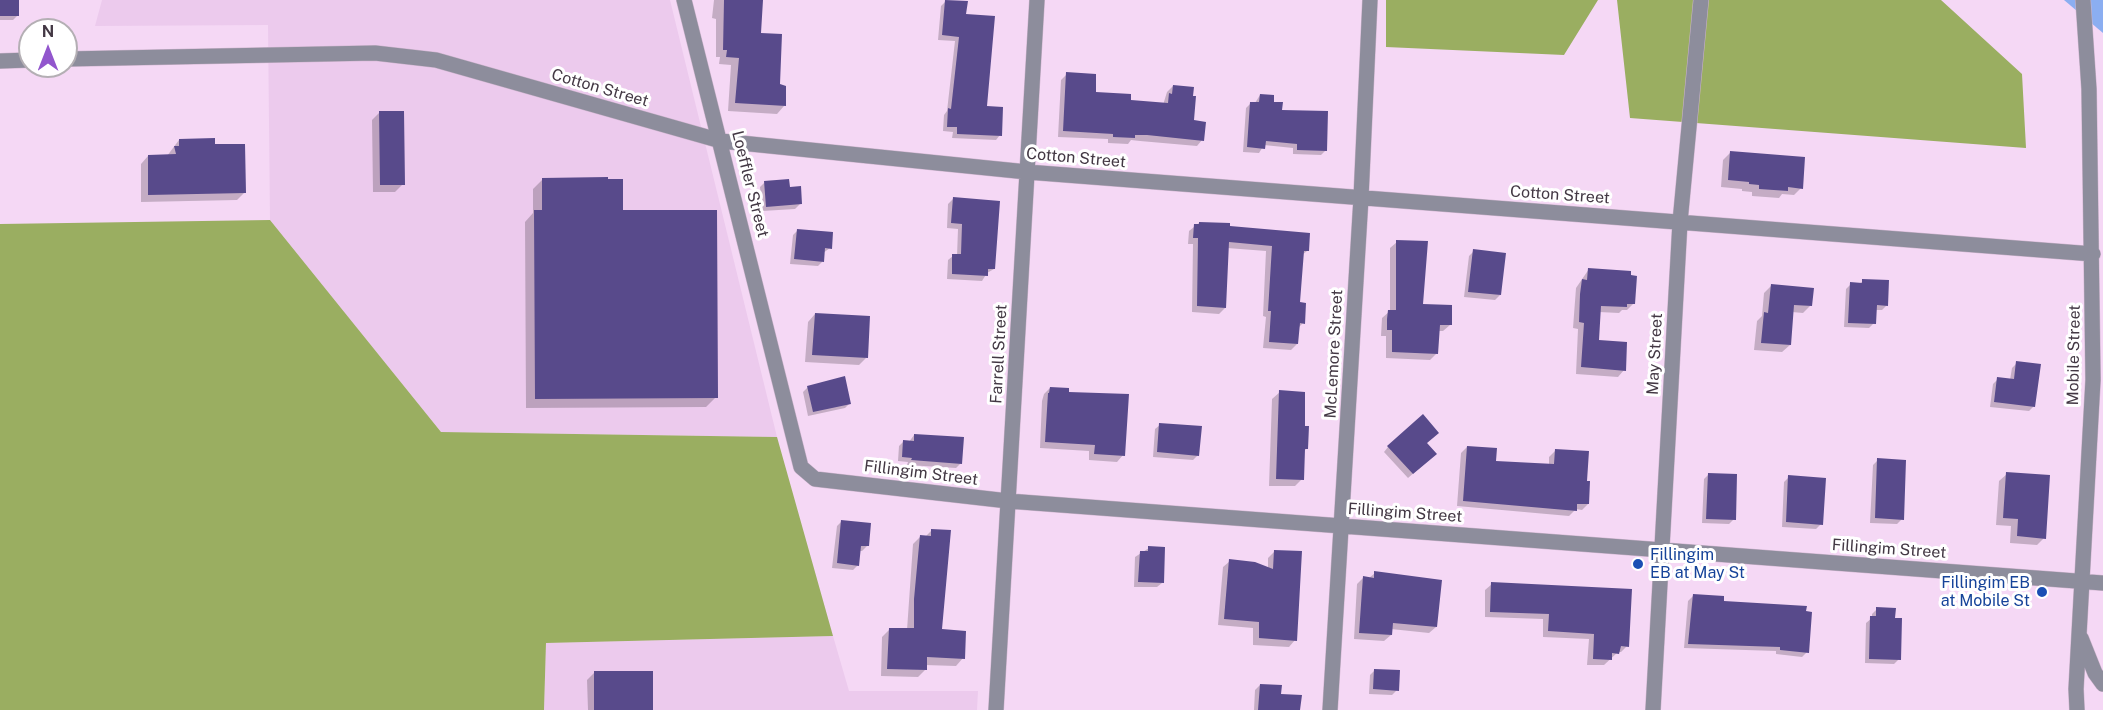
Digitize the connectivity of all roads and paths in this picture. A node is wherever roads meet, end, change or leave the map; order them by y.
1 (684, 0) edge
2 (1037, 0) edge
3 (1370, 0) edge
4 (1701, 0) edge
5 (2083, 0) edge
6 (78, 59) edge
7 (18, 60) edge
8 (0, 61) edge
9 (721, 141) junction
10 (1027, 172) junction
11 (1361, 198) junction
12 (1680, 222) junction
13 (2093, 254) junction
14 (779, 377) joint
15 (1008, 501) junction
16 (1341, 526) junction
17 (1662, 550) junction
18 (2083, 582) junction
19 (2103, 584) edge
20 (2079, 632) junction
21 (2103, 684) edge
22 (996, 710) edge
23 (1330, 710) edge
24 (1653, 710) edge
25 (2077, 710) edge

1 - 9 street, Loeffler Street
2 - 10 street, Farrell Street
3 - 11 street, McLemore Street
4 - 12 street, May Street
5 - 13 street, Mobile Street
6 - 9 street, Cotton Street
7 - 8 street
9 - 10 street, Cotton Street
9 - 14 street, Loeffler Street
10 - 11 street, Cotton Street
10 - 15 street, Farrell Street
11 - 12 street, Cotton Street
11 - 16 street, McLemore Street
12 - 13 street, Cotton Street
12 - 17 street, May Street
13 - 18 street, Mobile Street
14 - 15 street, Fillingim Street
15 - 16 street, Fillingim Street
15 - 22 street, Farrell Street
16 - 17 street, Fillingim Street
16 - 23 street, McLemore Street
17 - 18 street, Fillingim Street
17 - 24 street, May Street
18 - 19 street, Fillingim Street
18 - 20 street, Mobile Street
20 - 21 street
20 - 25 street, Mobile Street

